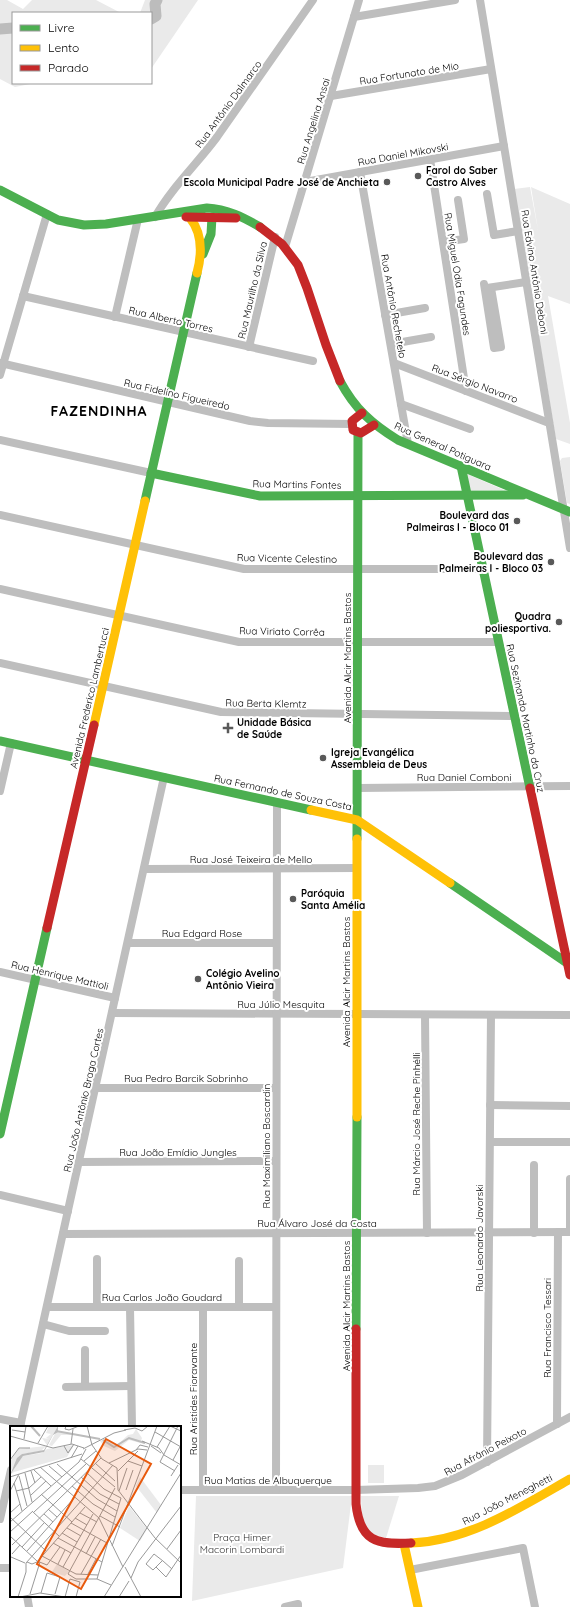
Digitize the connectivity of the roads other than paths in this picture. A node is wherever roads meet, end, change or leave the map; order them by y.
1 (313, 0) edge
2 (359, 0) edge
3 (455, 0) edge
4 (480, 0) edge
5 (354, 17) junction
6 (491, 69) junction
7 (331, 96) junction
8 (504, 146) junction
9 (430, 159) junction
10 (360, 172) junction
11 (305, 182) junction
12 (0, 190) edge
13 (487, 194) dead end
14 (458, 200) dead end
15 (196, 209) junction
16 (47, 214) junction
17 (157, 216) junction
18 (212, 217) junction
19 (190, 218) junction
20 (138, 219) junction
21 (256, 224) junction
22 (518, 231) junction
23 (275, 237) junction
24 (443, 242) junction
25 (285, 247) junction
26 (198, 266) junction
27 (526, 282) junction
28 (486, 287) junction
29 (23, 296) junction
30 (425, 308) dead end
31 (386, 315) junction
32 (115, 317) junction
33 (183, 332) junction
34 (431, 337) dead end
35 (390, 344) junction
36 (249, 347) junction
37 (314, 361) dead end
38 (394, 363) junction
39 (2, 364) edge
40 (0, 375) edge
41 (466, 391) junction
42 (167, 402) junction
43 (401, 404) junction
44 (362, 413) junction
45 (549, 423) junction
46 (352, 424) junction
47 (374, 425) junction
48 (470, 429) dead end
49 (358, 433) junction
50 (0, 440) edge
51 (408, 444) junction
52 (461, 466) junction
53 (151, 473) junction
54 (528, 495) junction
55 (358, 496) junction
56 (467, 496) junction
57 (567, 511) edge
58 (0, 515) edge
59 (135, 545) junction
60 (570, 548) edge
61 (358, 569) junction
62 (482, 569) junction
63 (0, 589) edge
64 (119, 615) junction
65 (358, 642) junction
66 (498, 642) junction
67 (0, 663) edge
68 (102, 686) junction
69 (358, 714) junction
70 (514, 716) junction
71 (0, 741) edge
72 (11, 743) junction
73 (86, 760) junction
74 (164, 777) junction
75 (570, 786) edge
76 (530, 787) junction
77 (358, 788) junction
78 (0, 791) edge
79 (277, 802) junction
80 (357, 820) junction
81 (357, 868) junction
82 (144, 869) junction
83 (276, 869) junction
84 (128, 943) junction
85 (276, 943) junction
86 (569, 963) edge
87 (0, 972) edge
88 (570, 974) edge
89 (35, 980) junction
90 (115, 998) junction
91 (112, 1013) junction
92 (276, 1014) junction
93 (357, 1014) junction
94 (425, 1015) junction
95 (491, 1015) junction
96 (570, 1015) edge
97 (95, 1088) junction
98 (276, 1088) junction
99 (490, 1105) junction
100 (570, 1106) edge
101 (0, 1134) edge
102 (490, 1142) junction
103 (570, 1142) edge
104 (276, 1161) junction
105 (79, 1162) junction
106 (534, 1165) dead end
107 (570, 1179) edge
108 (0, 1195) edge
109 (68, 1211) junction
110 (534, 1232) junction
111 (558, 1232) junction
112 (570, 1232) edge
113 (276, 1233) junction
114 (357, 1233) junction
115 (427, 1233) junction
116 (489, 1233) junction
117 (63, 1234) junction
118 (97, 1259) dead end
119 (239, 1261) dead end
120 (47, 1307) junction
121 (97, 1307) junction
122 (130, 1307) junction
123 (203, 1307) junction
124 (239, 1307) junction
125 (276, 1307) junction
126 (43, 1324) junction
127 (105, 1331) dead end
128 (85, 1350) dead end
129 (85, 1386) junction
130 (131, 1386) junction
131 (66, 1387) dead end
132 (570, 1417) edge
133 (0, 1419) edge
134 (557, 1424) junction
135 (21, 1425) edge
136 (132, 1426) edge
137 (487, 1462) junction
138 (570, 1479) edge
139 (10, 1480) edge
140 (181, 1490) edge
141 (203, 1490) junction
142 (276, 1490) junction
143 (356, 1490) junction
144 (9, 1491) edge
145 (0, 1519) edge
146 (362, 1530) joint
147 (404, 1544) junction
148 (410, 1570) junction
149 (26, 1597) edge
150 (298, 1606) edge
151 (29, 1607) edge
152 (285, 1607) edge
153 (418, 1607) edge
154 (535, 1607) edge

1 - 17 street, Rua Antônio Dalmarco
2 - 5 street, Rua Angelina Ansai
3 - 5 street
4 - 6 street, Rua Edvino Antônio Deboni
5 - 7 street, Rua Angelina Ansai
6 - 7 street, Rua Fortunato de Mio
6 - 8 street, Rua Edvino Antônio Deboni
7 - 11 street, Rua Angelina Ansai
8 - 9 street, Rua Daniel Mikovski
8 - 22 street, Rua Edvino Antônio Deboni
9 - 10 street, Rua Daniel Mikovski
9 - 24 street, Rua Miguel Odia Fagundes
10 - 11 street, Rua Daniel Mikovski
10 - 31 street, Rua Antônio Rechetelo
11 - 25 street, Rua Angelina Ansai
12 - 16 street, Rua General Potiguara
13 - 22 street
14 - 24 street
15 - 17 street, Rua General Potiguara
15 - 18 street
15 - 21 street, Rua General Potiguara
16 - 20 street, Rua General Potiguara
16 - 29 street
17 - 19 street, Rua General Potiguara
17 - 20 street, Rua General Potiguara
18 - 19 street, Rua General Potiguara
18 - 21 street, Rua General Potiguara
18 - 26 street, Avenida Frederico Lambertucci
19 - 26 street, Avenida Frederico Lambertucci
20 - 32 street
21 - 23 street, Rua General Potiguara
22 - 27 street, Rua Edvino Antônio Deboni
23 - 25 street, Rua General Potiguara
23 - 36 street, Rua Maurilho da Silva
24 - 41 street, Rua Miguel Odia Fagundes
25 - 44 street, Rua General Potiguara
26 - 33 street, Avenida Frederico Lambertucci
27 - 28 street
27 - 45 street, Rua Edvino Antônio Deboni
28 - 28 street
29 - 32 street, Rua Alberto Torres
29 - 39 street
30 - 31 street
31 - 35 street, Rua Antônio Rechetelo
32 - 33 street, Rua Alberto Torres
33 - 36 street, Rua Alberto Torres
33 - 42 street, Avenida Frederico Lambertucci
34 - 35 street
35 - 38 street, Rua Antônio Rechetelo
36 - 37 street, Rua Alberto Torres
38 - 41 street, Rua Sérgio Navarro
38 - 43 street, Rua Antônio Rechetelo
39 - 40 street
39 - 42 street, Rua Fidelino Figueiredo
41 - 45 street, Rua Sérgio Navarro
42 - 46 street, Rua Fidelino Figueiredo
42 - 53 street, Avenida Frederico Lambertucci
43 - 48 street
43 - 51 street, Rua Antônio Rechetelo
44 - 46 street
44 - 47 street, Rua General Potiguara
45 - 57 street, Rua Edvino Antônio Deboni
46 - 49 street
47 - 49 street
47 - 51 street, Rua General Potiguara
49 - 55 street, Avenida Alcir Martins Bastos
50 - 53 street, Rua Martins Fontes
51 - 52 street, Rua General Potiguara
52 - 54 street, Rua General Potiguara
52 - 56 street, Rua Sezinando Martinho da Cruz
53 - 55 street, Rua Martins Fontes
53 - 59 street, Avenida Frederico Lambertucci
54 - 56 street, Rua Martins Fontes
54 - 57 street, Rua General Potiguara
55 - 56 street, Rua Martins Fontes
55 - 61 street, Avenida Alcir Martins Bastos
56 - 62 street, Rua Sezinando Martinho da Cruz
57 - 60 street, Rua Edvino Antônio Deboni
58 - 59 street, Rua Vicente Celestino
59 - 61 street, Rua Vicente Celestino
59 - 64 street, Avenida Frederico Lambertucci
61 - 62 street, Rua Vicente Celestino
61 - 65 street, Avenida Alcir Martins Bastos
62 - 66 street, Rua Sezinando Martinho da Cruz
63 - 64 street, Rua Viriato Corrêa
64 - 65 street, Rua Viriato Corrêa
64 - 68 street, Avenida Frederico Lambertucci
65 - 66 street, Rua Viriato Corrêa
65 - 69 street, Avenida Alcir Martins Bastos
66 - 70 street, Rua Sezinando Martinho da Cruz
67 - 68 street, Rua Berta Klemtz
68 - 69 street, Rua Berta Klemtz
68 - 73 street, Avenida Frederico Lambertucci
69 - 70 street, Rua Berta Klemtz
69 - 77 street, Avenida Alcir Martins Bastos
70 - 76 street, Rua Sezinando Martinho da Cruz
71 - 72 street, Rua Fernando de Souza Costa
72 - 73 street, Rua Fernando de Souza Costa
72 - 78 street
73 - 74 street, Rua Fernando de Souza Costa
73 - 89 street, Avenida Frederico Lambertucci
74 - 79 street, Rua Fernando de Souza Costa
74 - 82 street, Rua João Antônio Braga Cortes
75 - 76 street, Rua Daniel Comboni
76 - 77 street, Rua Daniel Comboni
76 - 86 street, Rua Sezinando Martinho da Cruz
77 - 80 street, Avenida Alcir Martins Bastos
79 - 80 street, Rua Fernando de Souza Costa
79 - 83 street, Rua Maximiliano Boscardin
80 - 81 street, Avenida Alcir Martins Bastos
80 - 86 street, Rua Fernando de Souza Costa
81 - 83 street, Rua José Teixeira de Mello
81 - 93 street, Avenida Alcir Martins Bastos
82 - 83 street, Rua José Teixeira de Mello
82 - 84 street, Rua João Antônio Braga Cortes
83 - 85 street, Rua Maximiliano Boscardin
84 - 85 street, Rua Edgard Rose
84 - 90 street, Rua João Antônio Braga Cortes
85 - 92 street, Rua Maximiliano Boscardin
86 - 88 street, Rua Sezinando Martinho da Cruz
87 - 89 street, Rua Henrique Mattioli
89 - 90 street, Rua Henrique Mattioli
89 - 101 street, Avenida Frederico Lambertucci
90 - 91 street, Rua João Antônio Braga Cortes
91 - 92 street, Rua Júlio Mesquita
91 - 97 street, Rua João Antônio Braga Cortes
92 - 93 street, Rua Júlio Mesquita
92 - 98 street, Rua Maximiliano Boscardin
93 - 94 street, Rua Júlio Mesquita
93 - 114 street, Avenida Alcir Martins Bastos
94 - 95 street, Rua Júlio Mesquita
94 - 115 street, Rua Márcio José Reche Pinhélli
95 - 96 street, Rua Júlio Mesquita
95 - 99 street, Rua Leonardo Javorski
97 - 98 street, Rua Pedro Barcik Sobrinho
97 - 105 street, Rua João Antônio Braga Cortes
98 - 104 street, Rua Maximiliano Boscardin
99 - 100 street
99 - 102 street, Rua Leonardo Javorski
102 - 103 street
102 - 116 street, Rua Leonardo Javorski
104 - 105 street, Rua João Emídio Jungles
104 - 113 street, Rua Maximiliano Boscardin
105 - 109 street, Rua João Antônio Braga Cortes
106 - 110 street
107 - 112 street
108 - 109 street
109 - 117 street, Rua João Antônio Braga Cortes
110 - 111 street, Rua Álvaro José da Costa
110 - 116 street, Rua Álvaro José da Costa
111 - 112 street, Rua Álvaro José da Costa
111 - 134 street, Rua Francisco Tessari
113 - 114 street, Rua Álvaro José da Costa
113 - 117 street, Rua Álvaro José da Costa
113 - 125 street, Rua Maximiliano Boscardin
114 - 115 street, Rua Álvaro José da Costa
114 - 143 street, Avenida Alcir Martins Bastos
115 - 116 street, Rua Álvaro José da Costa
116 - 137 street, Rua Leonardo Javorski
117 - 120 street, Rua João Antônio Braga Cortes
118 - 121 street
119 - 124 street
120 - 121 street, Rua Carlos João Goudard
120 - 126 street, Rua João Antônio Braga Cortes
121 - 122 street, Rua Carlos João Goudard
122 - 123 street, Rua Carlos João Goudard
122 - 130 street
123 - 124 street, Rua Carlos João Goudard
123 - 141 street, Rua Aristides Fioravante
124 - 125 street, Rua Carlos João Goudard
125 - 142 street, Rua Maximiliano Boscardin
126 - 127 street
126 - 135 street, Rua João Antônio Braga Cortes
128 - 129 street
129 - 130 street
129 - 131 street
130 - 136 street
132 - 134 street, Rua Afrânio Peixoto
133 - 135 street
134 - 137 street, Rua Afrânio Peixoto
137 - 143 street, Rua Afrânio Peixoto
138 - 147 street, Rua João Meneghetti
139 - 144 street
140 - 141 street, Rua Matias de Albuquerque
141 - 142 street, Rua Matias de Albuquerque
142 - 143 street, Rua Matias de Albuquerque
143 - 146 street, Avenida Alcir Martins Bastos
144 - 145 street
146 - 147 street, Rua João Meneghetti
147 - 148 street
148 - 153 street
148 - 154 street
149 - 151 street
150 - 152 street

